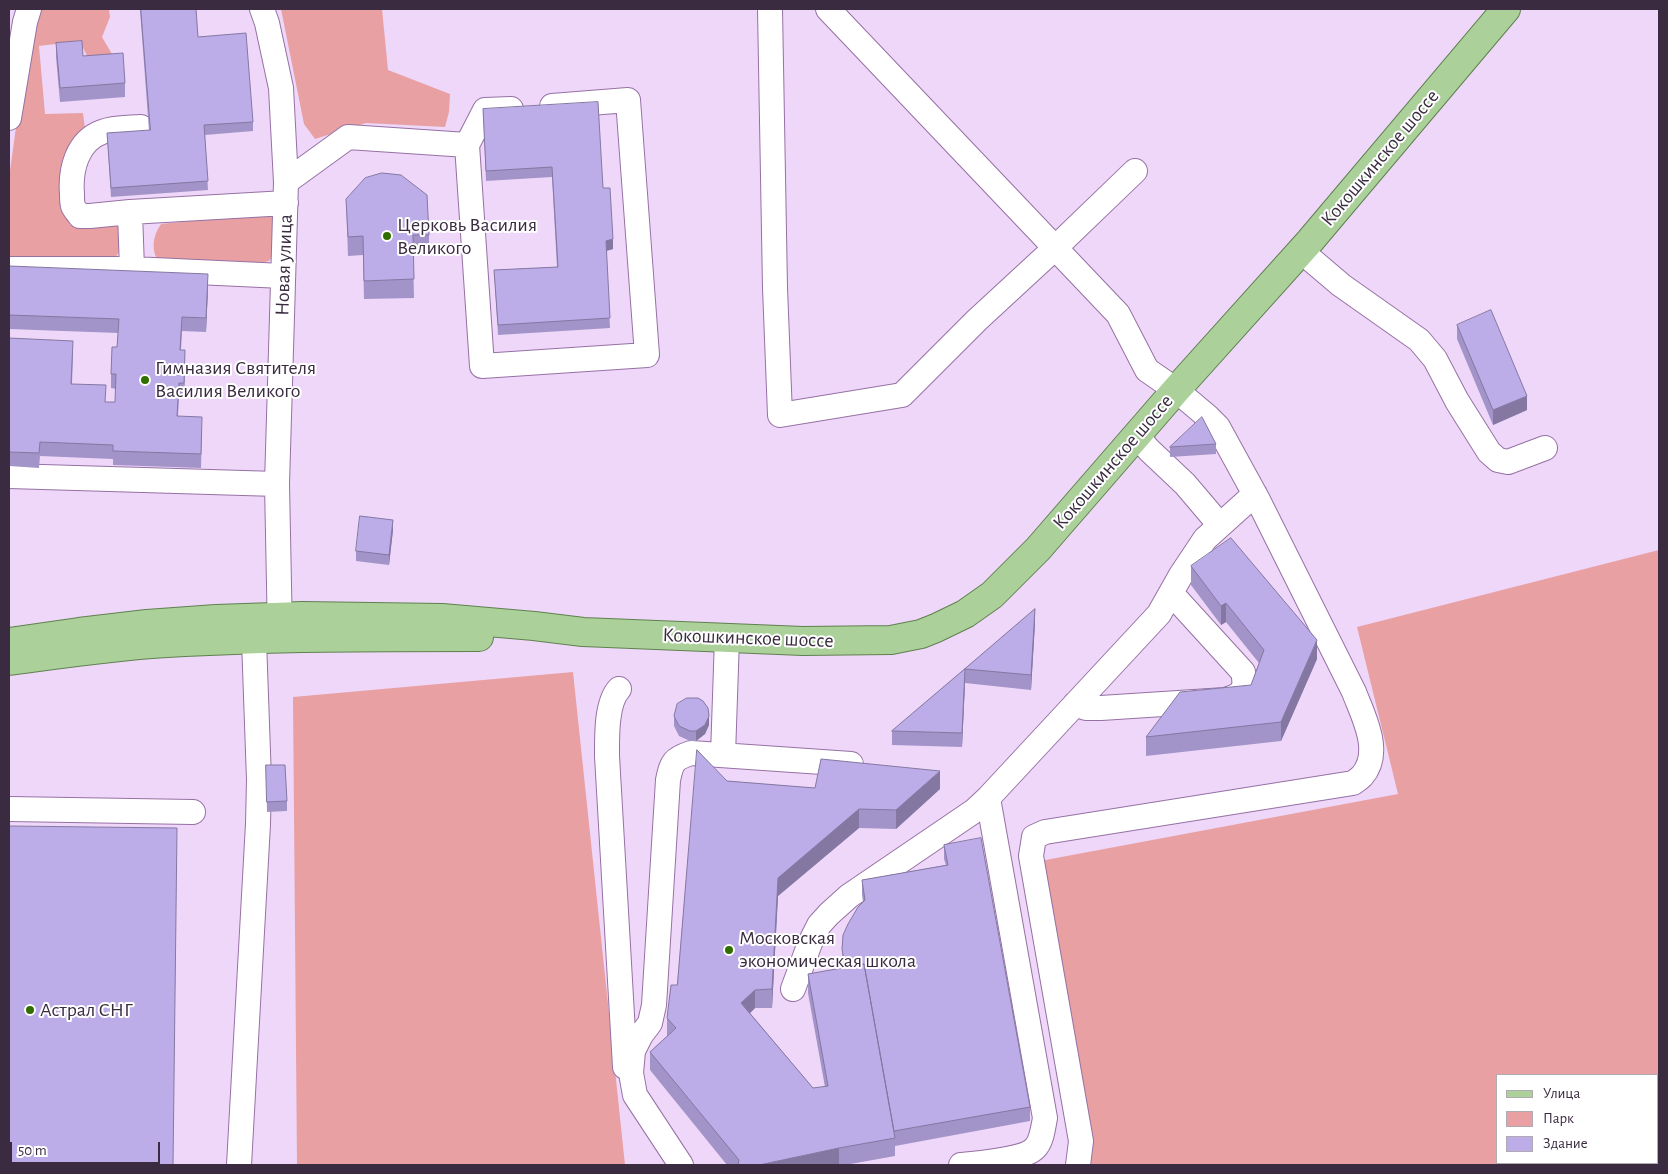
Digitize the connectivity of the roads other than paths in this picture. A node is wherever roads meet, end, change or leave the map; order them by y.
1 (262, 9) edge
2 (770, 9) edge
3 (828, 9) edge
4 (1506, 9) edge
5 (21, 14) edge
6 (9, 118) edge
7 (142, 127) dead end
8 (467, 145) junction
9 (1135, 171) dead end
10 (286, 193) junction
11 (130, 212) junction
12 (1055, 248) junction
13 (1301, 251) junction
14 (9, 269) edge
15 (132, 270) junction
16 (283, 276) junction
17 (1176, 390) junction
18 (1137, 436) junction
19 (1545, 448) dead end
20 (9, 476) edge
21 (276, 484) junction
22 (1254, 494) junction
23 (1220, 524) junction
24 (1171, 593) junction
25 (271, 632) junction
26 (727, 638) junction
27 (9, 642) edge
28 (48, 656) junction
29 (9, 661) edge
30 (9, 665) edge
31 (619, 689) dead end
32 (1075, 704) junction
33 (723, 756) junction
34 (875, 766) edge
35 (988, 798) junction
36 (9, 809) edge
37 (193, 812) dead end
38 (792, 989) dead end
39 (626, 1086) dead end
40 (239, 1165) edge
41 (681, 1165) edge
42 (962, 1165) edge
43 (1078, 1165) edge

1 - 10 street, Новая улица
2 - 12 street
3 - 12 street
4 - 13 main road, Кокошкинское шоссе
5 - 6 street
7 - 11 street
8 - 8 street
8 - 10 street
9 - 12 street
10 - 11 street
10 - 16 street, Новая улица
11 - 15 street
12 - 17 street
13 - 17 main road, Кокошкинское шоссе
13 - 19 street
14 - 15 street
15 - 16 street
16 - 21 street, Новая улица
17 - 18 main road, Кокошкинское шоссе
17 - 22 street
18 - 23 street
18 - 26 main road, Кокошкинское шоссе
20 - 21 street
21 - 25 street, Новая улица
22 - 23 street
22 - 43 street
23 - 24 street
24 - 32 street
24 - 32 street
25 - 26 main road, Кокошкинское шоссе
25 - 27 main road
25 - 28 main road
25 - 40 street, Новая улица
26 - 33 street
28 - 29 main road
28 - 30 main road
31 - 39 street
32 - 35 street
33 - 34 street
33 - 41 street
35 - 38 street
35 - 42 street
36 - 37 street

